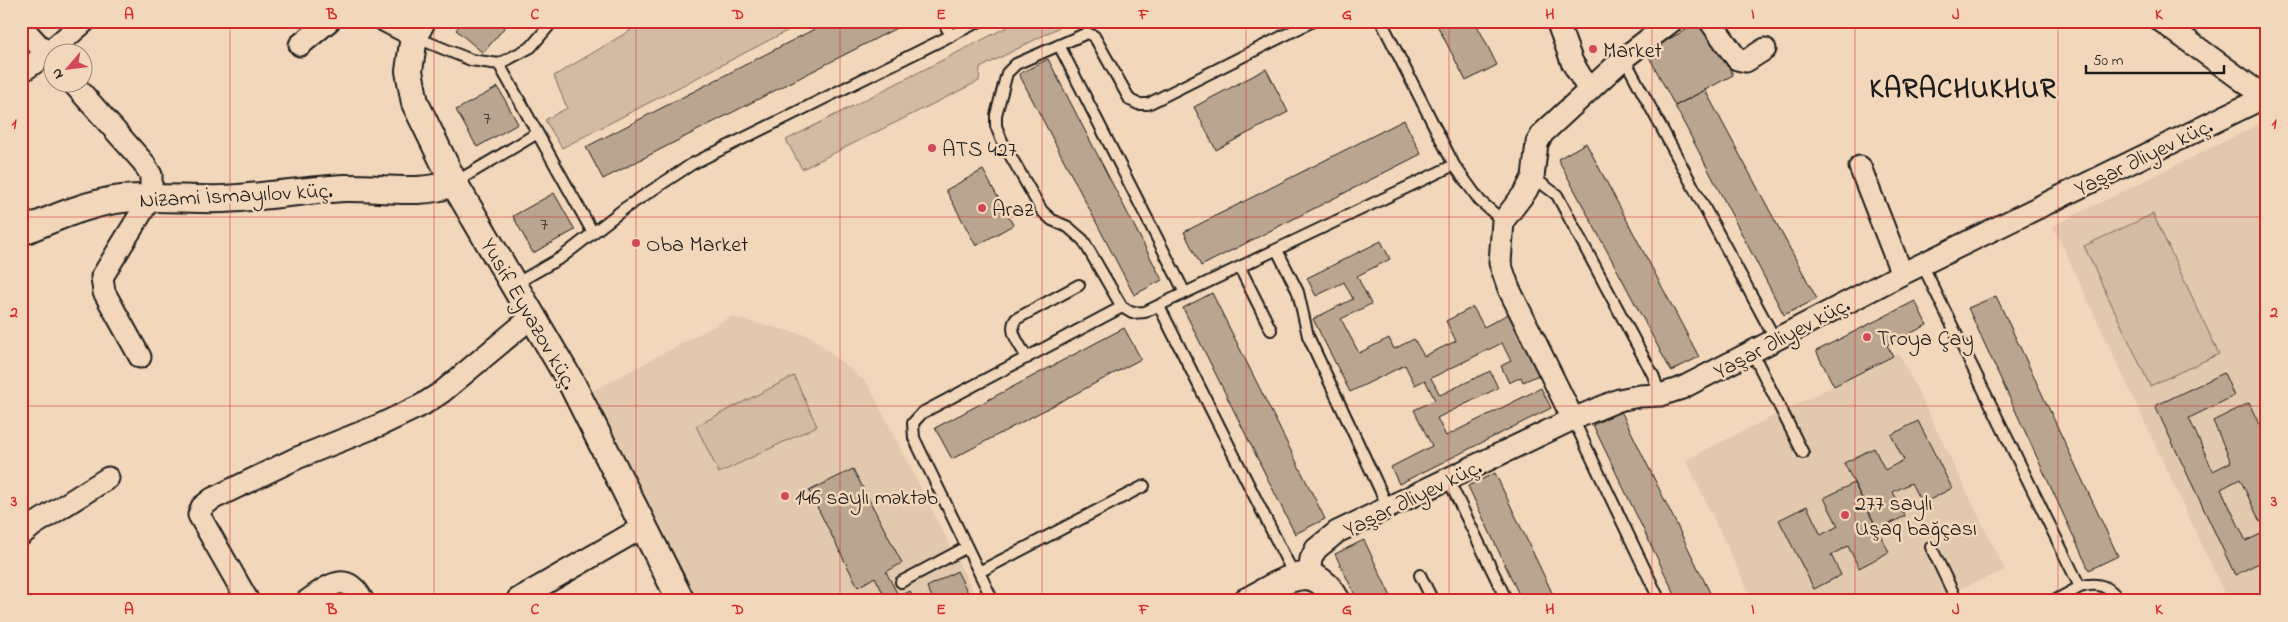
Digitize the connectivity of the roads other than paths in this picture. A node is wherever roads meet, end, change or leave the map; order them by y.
1 (85, 21) edge
2 (330, 21) edge
3 (385, 21) edge
4 (553, 21) edge
5 (943, 21) edge
6 (980, 21) edge
7 (1313, 21) edge
8 (1381, 21) edge
9 (1557, 21) edge
10 (1672, 21) edge
11 (1710, 21) edge
12 (2161, 21) edge
13 (21, 26) edge
14 (418, 29) edge
15 (951, 36) junction
16 (65, 42) edge
17 (300, 45) dead end
18 (1059, 45) junction
19 (42, 48) edge
20 (1765, 49) dead end
21 (1624, 58) junction
22 (42, 61) edge
23 (499, 64) junction
24 (21, 72) edge
25 (1589, 90) junction
26 (81, 92) edge
27 (2266, 97) edge
28 (536, 134) junction
29 (1454, 165) junction
30 (1860, 167) dead end
31 (1533, 177) junction
32 (454, 183) junction
33 (151, 197) junction
34 (1504, 221) junction
35 (21, 232) edge
36 (593, 234) junction
37 (1277, 250) junction
38 (1922, 264) junction
39 (1240, 268) junction
40 (1902, 274) junction
41 (515, 284) junction
42 (1079, 285) dead end
43 (1185, 293) junction
44 (1159, 306) junction
45 (1122, 307) junction
46 (533, 316) junction
47 (1271, 330) dead end
48 (1775, 339) junction
49 (1752, 352) junction
50 (140, 357) dead end
51 (1027, 358) junction
52 (1660, 395) junction
53 (1573, 419) junction
54 (1803, 453) dead end
55 (108, 478) dead end
56 (1448, 480) junction
57 (1144, 486) dead end
58 (1388, 507) junction
59 (644, 526) junction
60 (21, 535) edge
61 (967, 547) junction
62 (1931, 548) dead end
63 (979, 572) junction
64 (1420, 575) dead end
65 (1302, 576) junction
66 (901, 582) dead end
67 (2080, 587) junction
68 (518, 599) dead end
69 (248, 601) edge
70 (308, 601) edge
71 (363, 601) edge
72 (681, 601) edge
73 (993, 601) edge
74 (1247, 601) edge
75 (1337, 601) edge
76 (1433, 601) edge
77 (1507, 601) edge
78 (1660, 601) edge
79 (1957, 601) edge
80 (2054, 601) edge
81 (2120, 601) edge

1 - 16 street
2 - 17 street
3 - 14 street
4 - 23 lane
5 - 15 lane
6 - 15 lane
7 - 18 lane
8 - 29 lane
9 - 25 street
10 - 21 street
11 - 20 street
12 - 27 street
13 - 19 street
14 - 23 lane
14 - 32 street, Yusif Eyvazov küç.
15 - 36 lane
18 - 43 lane
18 - 45 lane
21 - 25 street
21 - 48 lane
22 - 24 street
23 - 28 lane
25 - 31 street
26 - 33 street
27 - 38 street, Yaşar Əliyev küç.
28 - 32 lane
28 - 36 lane
29 - 34 lane
29 - 37 lane
30 - 40 street
31 - 34 street
31 - 52 lane
32 - 33 street, Nizami İsmayılov küç.
32 - 41 street, Yusif Eyvazov küç.
33 - 35 street, Nizami İsmayılov küç.
33 - 50 street
34 - 53 street
36 - 41 lane
37 - 39 lane
37 - 58 lane
38 - 40 street, Yaşar Əliyev küç.
38 - 67 lane
39 - 43 lane
39 - 47 lane
40 - 48 street, Yaşar Əliyev küç.
41 - 46 street, Yusif Eyvazov küç.
42 - 51 lane
43 - 44 lane
44 - 45 lane
44 - 65 lane
45 - 51 lane
46 - 59 street, Yusif Eyvazov küç.
46 - 69 street
48 - 49 street, Yaşar Əliyev küç.
49 - 52 street, Yaşar Əliyev küç.
49 - 54 lane
51 - 61 lane
52 - 53 street, Yaşar Əliyev küç.
53 - 56 street, Yaşar Əliyev küç.
53 - 78 lane
55 - 60 street
56 - 58 street, Yaşar Əliyev küç.
56 - 77 lane
57 - 63 lane
58 - 65 street, Yaşar Əliyev küç.
59 - 68 street
59 - 72 street, Yusif Eyvazov küç.
61 - 63 lane
61 - 66 lane
62 - 79 lane
63 - 73 lane
64 - 76 lane
65 - 74 street
65 - 75 street
67 - 80 lane
67 - 81 lane
70 - 71 street

